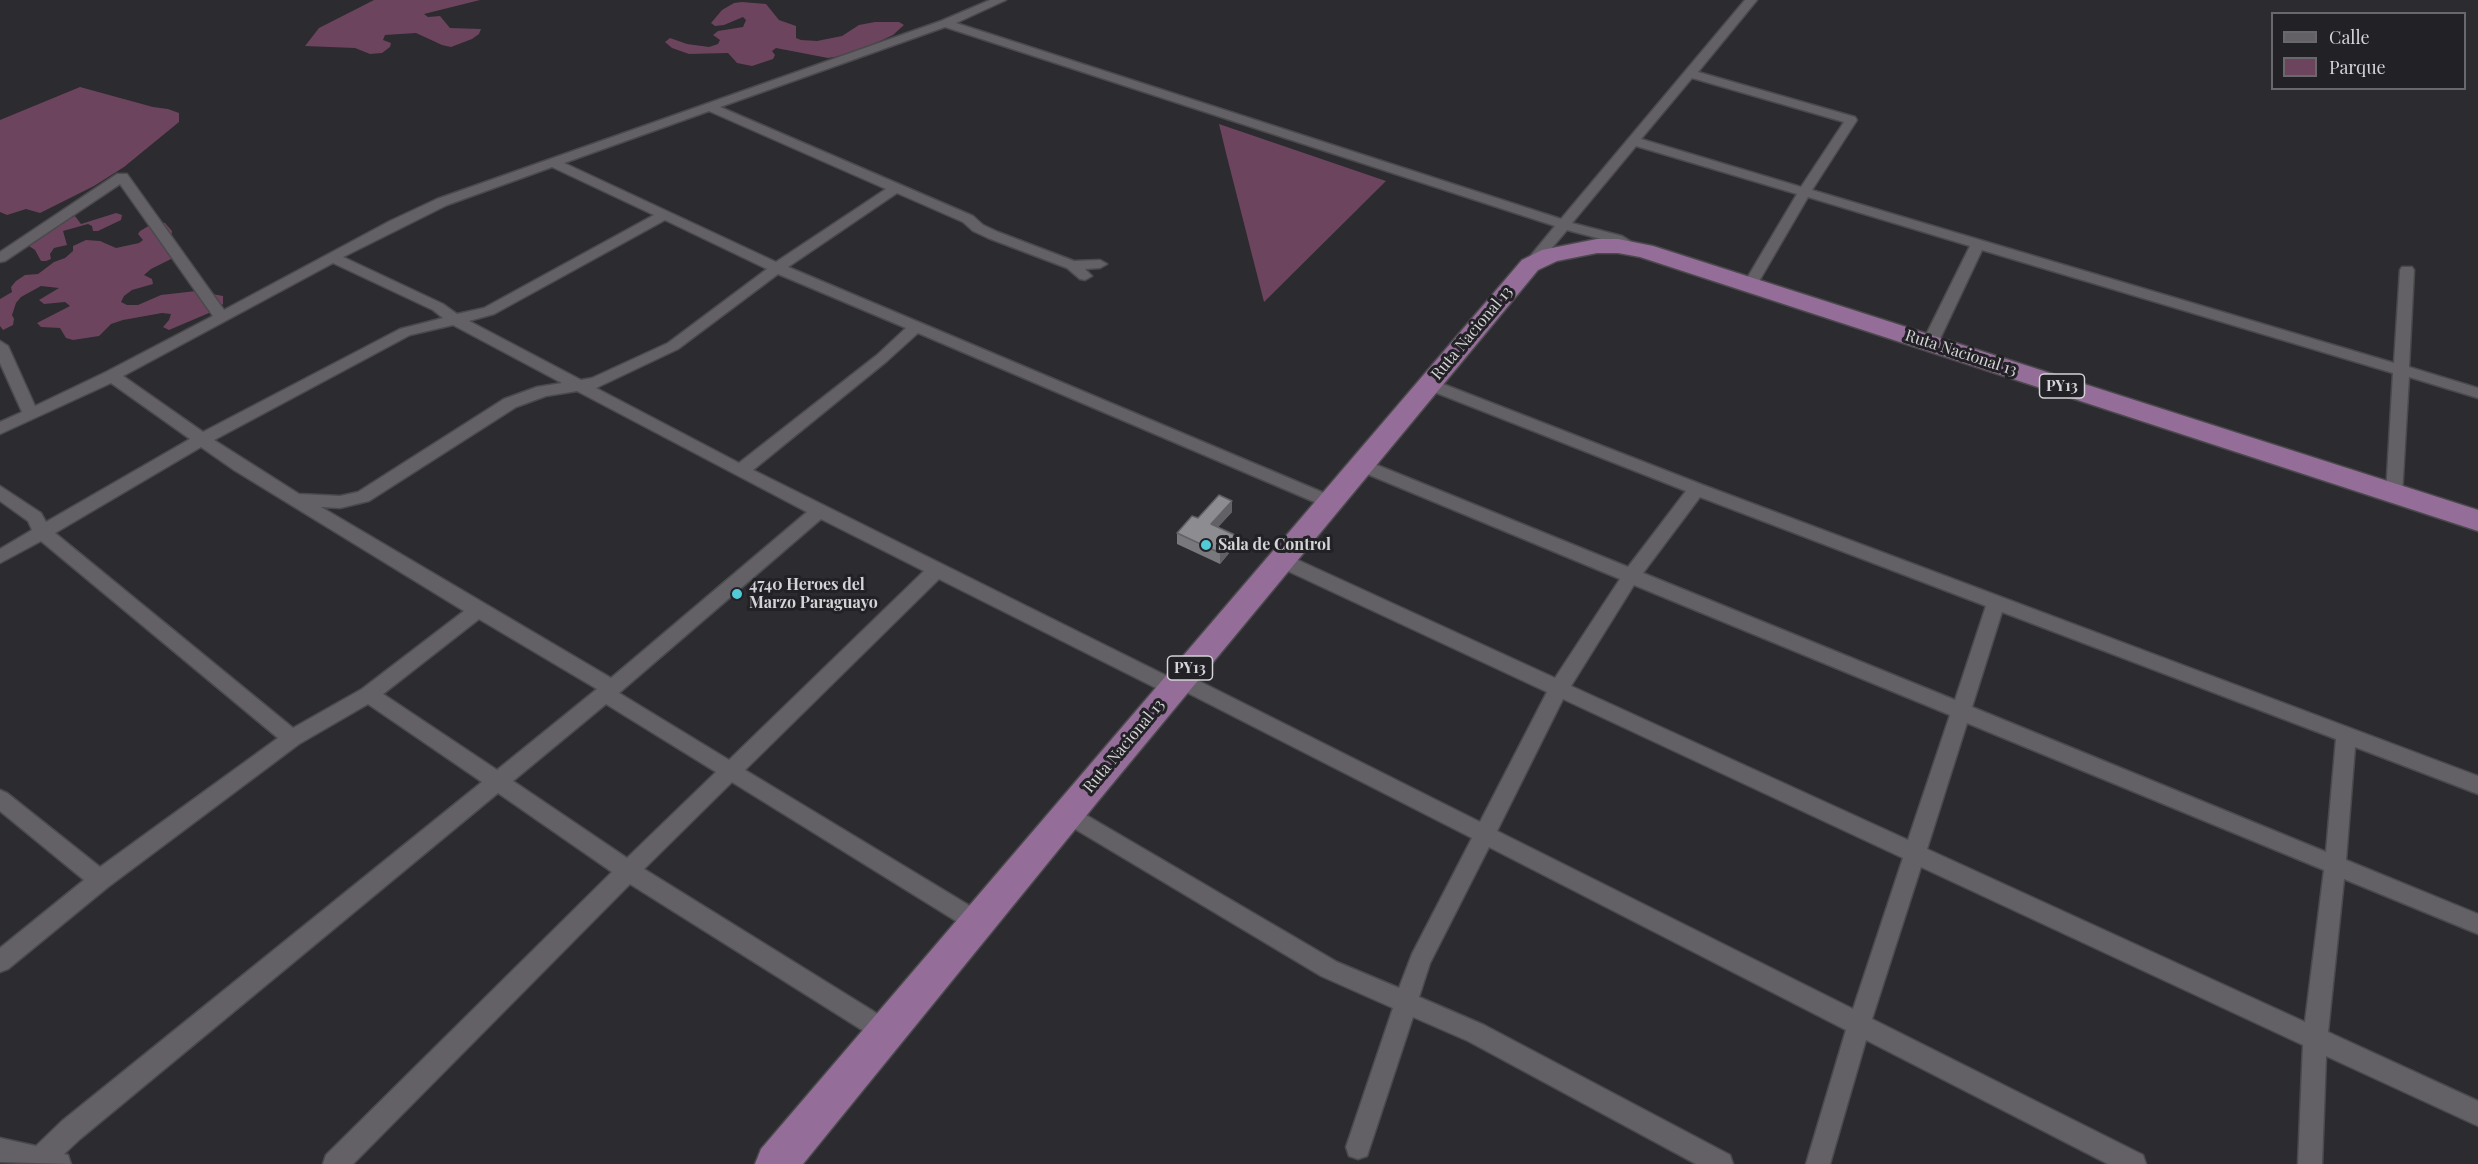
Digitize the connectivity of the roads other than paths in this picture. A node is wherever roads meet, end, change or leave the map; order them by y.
1 (1000, 0) edge
2 (1751, 0) edge
3 (945, 23) junction
4 (1689, 73) junction
5 (709, 107) junction
6 (1634, 141) junction
7 (554, 162) junction
8 (896, 188) junction
9 (1805, 191) junction
10 (664, 215) junction
11 (1564, 225) junction
12 (1978, 244) junction
13 (1633, 249) junction
14 (0, 258) edge
15 (333, 258) junction
16 (1100, 264) dead end
17 (1072, 265) junction
18 (1530, 265) junction
19 (777, 268) junction
20 (2407, 270) dead end
21 (1085, 276) dead end
22 (1750, 285) junction
23 (221, 318) junction
24 (454, 319) junction
25 (916, 327) junction
26 (1930, 343) junction
27 (0, 346) edge
28 (2400, 370) junction
29 (112, 376) junction
30 (577, 384) junction
31 (1430, 384) junction
32 (2478, 393) edge
33 (31, 414) junction
34 (0, 429) edge
35 (202, 440) junction
36 (1361, 465) junction
37 (741, 471) junction
38 (1697, 489) junction
39 (0, 492) edge
40 (2394, 494) junction
41 (297, 500) junction
42 (1330, 502) junction
43 (820, 512) junction
44 (2478, 521) edge
45 (41, 531) junction
46 (0, 557) edge
47 (1281, 560) junction
48 (937, 570) junction
49 (1630, 577) junction
50 (1996, 603) junction
51 (478, 610) junction
52 (1176, 684) junction
53 (1558, 690) junction
54 (609, 691) junction
55 (369, 694) junction
56 (1960, 711) junction
57 (2346, 735) junction
58 (292, 738) junction
59 (730, 771) junction
60 (496, 782) junction
61 (2478, 785) edge
62 (0, 798) edge
63 (1067, 814) junction
64 (1485, 835) junction
65 (1916, 854) junction
66 (2335, 866) junction
67 (628, 871) junction
68 (100, 880) junction
69 (977, 922) junction
70 (2478, 924) edge
71 (0, 962) edge
72 (1406, 1002) junction
73 (1859, 1024) junction
74 (886, 1032) junction
75 (2315, 1040) junction
76 (2478, 1114) edge
77 (1358, 1147) dead end
78 (0, 1150) edge
79 (44, 1163) edge
80 (335, 1164) edge
81 (776, 1164) edge
82 (1721, 1164) edge
83 (1818, 1164) edge
84 (2134, 1164) edge
85 (2310, 1164) edge

1 - 3 street
2 - 4 street
3 - 5 street
3 - 11 street
4 - 6 street
4 - 9 street
5 - 7 street
5 - 8 street
6 - 9 street
6 - 11 street
7 - 10 street
7 - 15 street
8 - 17 street
8 - 19 street
9 - 12 street
9 - 22 street
10 - 19 street
10 - 24 street
11 - 13 street
11 - 18 street
12 - 26 street
12 - 28 street
13 - 18 highway, Ruta Nacional 13 / PY13
13 - 22 highway, Ruta Nacional 13 / PY13
14 - 23 street
15 - 23 street
15 - 24 street
16 - 17 street
17 - 21 street
18 - 31 highway, Ruta Nacional 13 / PY13
19 - 25 street
19 - 30 street
20 - 28 street
22 - 26 highway, Ruta Nacional 13 / PY13
23 - 29 street
24 - 30 street
24 - 35 street
25 - 37 street
25 - 42 street
26 - 40 highway, Ruta Nacional 13 / PY13
27 - 33 street
28 - 32 street
28 - 40 street
29 - 33 street
29 - 35 street
30 - 37 street
30 - 41 street
31 - 36 highway, Ruta Nacional 13 / PY13
31 - 38 street
33 - 34 street
35 - 41 street
35 - 45 street
36 - 42 highway, Ruta Nacional 13 / PY13
36 - 49 street
37 - 43 street
38 - 49 street
38 - 50 street
39 - 45 street
40 - 44 highway, Ruta Nacional 13 / PY13
41 - 51 street
42 - 47 highway, Ruta Nacional 13 / PY13
43 - 48 street
43 - 54 street
45 - 46 street
45 - 58 street
47 - 52 highway, Ruta Nacional 13 / PY13
47 - 53 street
48 - 52 street
48 - 59 street
49 - 53 street
49 - 56 street
50 - 56 street
50 - 57 street
51 - 54 street
51 - 55 street
52 - 63 highway, Ruta Nacional 13 / PY13
52 - 64 street
53 - 64 street
53 - 65 street
54 - 59 street
54 - 60 street
55 - 58 street
55 - 60 street
56 - 65 street
56 - 66 street
57 - 61 street
57 - 66 street
58 - 68 street
59 - 67 street
59 - 69 street
60 - 67 street
60 - 79 street
62 - 68 street
63 - 69 highway, Ruta Nacional 13 / PY13
63 - 72 street
64 - 72 street
64 - 73 street
65 - 73 street
65 - 75 street
66 - 70 street
66 - 75 street
67 - 74 street
67 - 80 street
68 - 71 street
69 - 74 highway, Ruta Nacional 13 / PY13
72 - 77 street
72 - 82 street
73 - 83 street
73 - 84 street
74 - 81 highway, Ruta Nacional 13 / PY13
75 - 76 street
75 - 85 street
78 - 79 street

